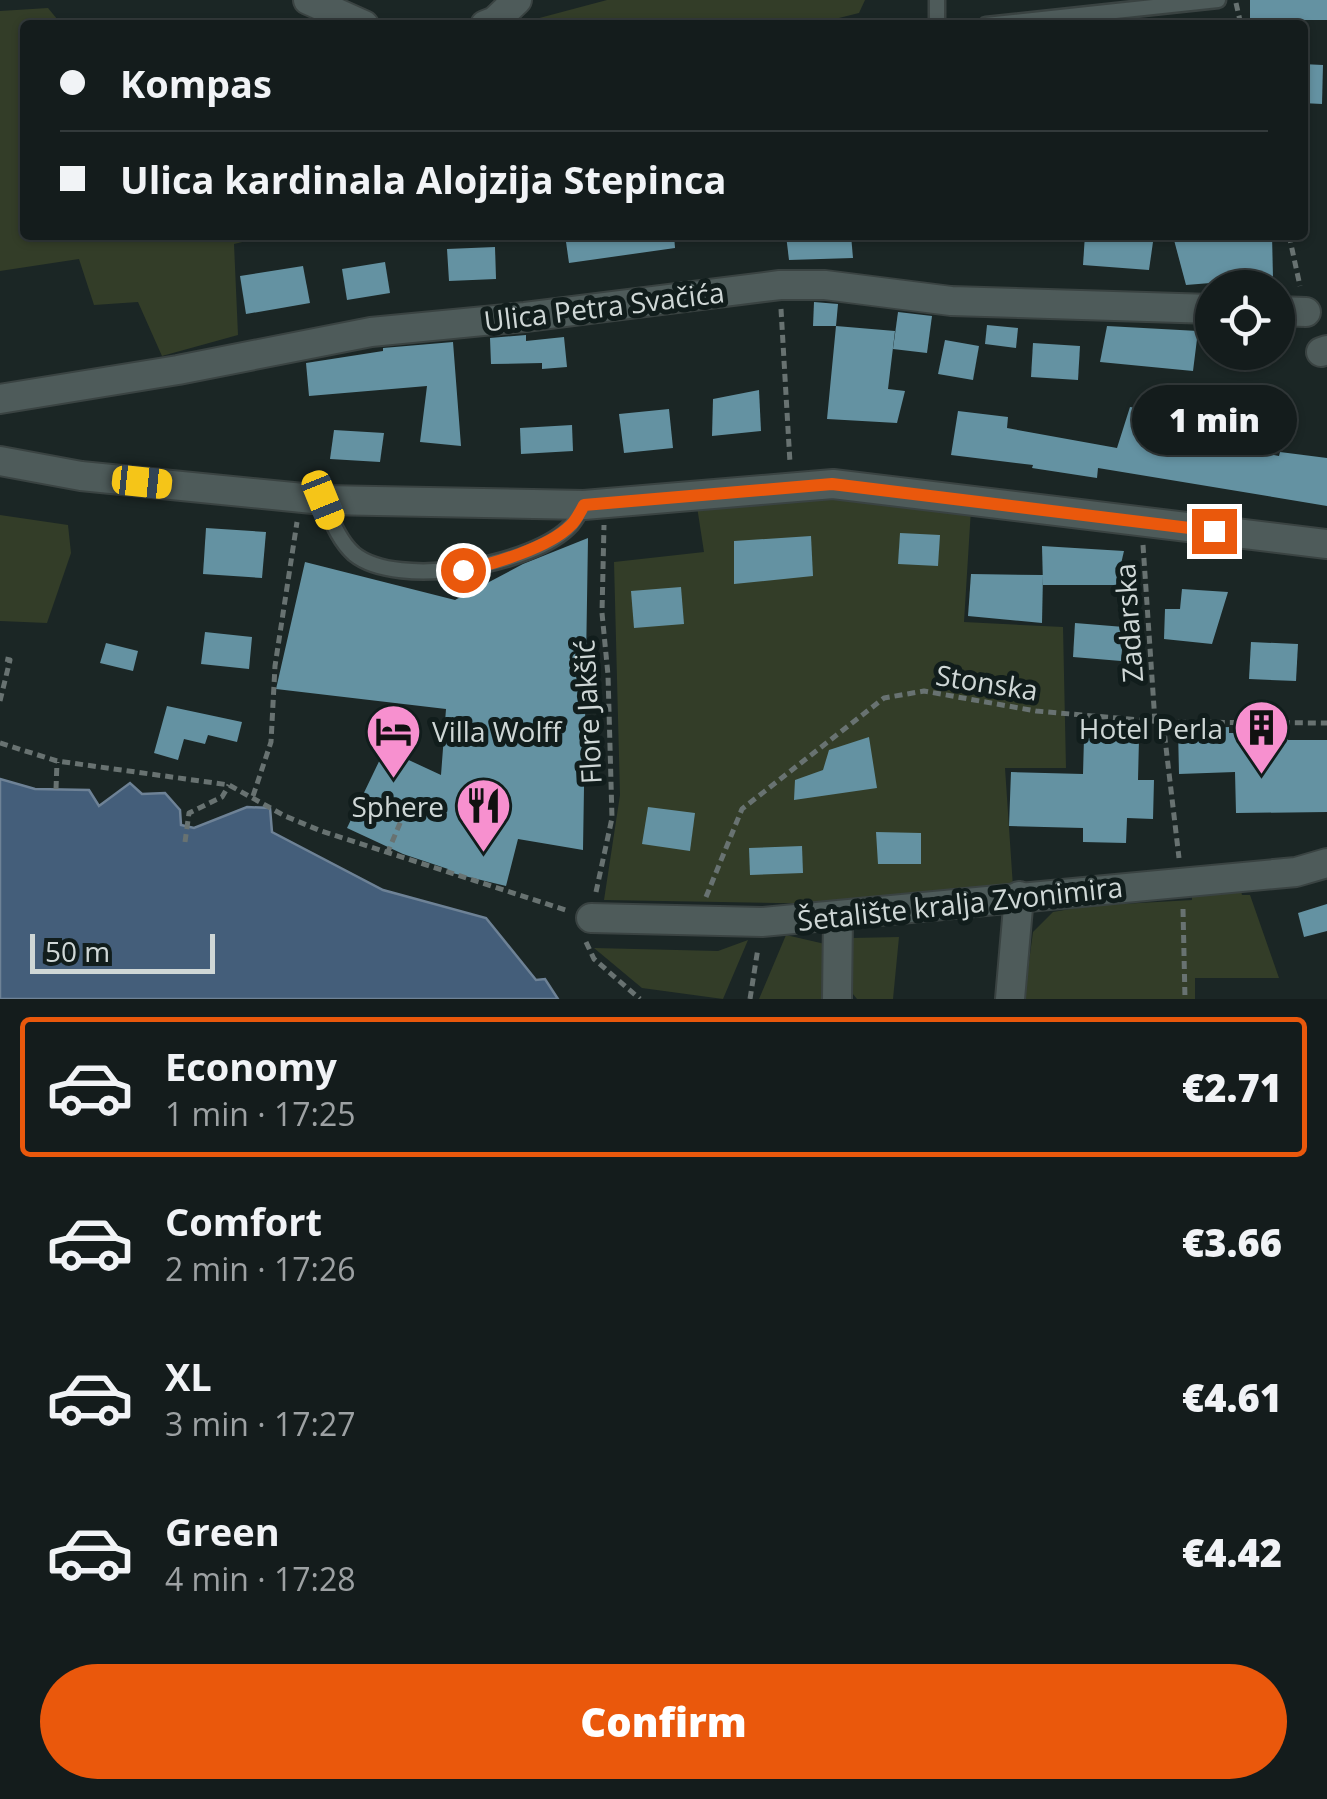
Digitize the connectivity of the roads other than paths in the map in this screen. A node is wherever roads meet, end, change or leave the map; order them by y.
1 (308, 0) edge
2 (518, 0) edge
3 (1218, 0) edge
4 (353, 20) edge
5 (496, 20) edge
6 (1032, 20) edge
7 (1195, 309) edge
8 (1295, 312) edge
9 (1306, 312) dead end
10 (0, 400) edge
11 (0, 461) edge
12 (312, 500) junction
13 (595, 504) junction
14 (1327, 544) edge
15 (1327, 863) edge
16 (1020, 896) junction
17 (838, 917) junction
18 (591, 918) road end
19 (837, 999) edge
20 (1010, 999) edge

1 - 4 street
2 - 5 street
3 - 6 lane
7 - 10 street, Ulica Petra Svačića
8 - 9 street
11 - 12 street
12 - 13 street
12 - 13 lane
13 - 14 street
15 - 16 street, Šetalište kralja Zvonimira
16 - 17 street, Šetalište kralja Zvonimira
16 - 20 street
17 - 18 street, Šetalište kralja Zvonimira
17 - 19 street

